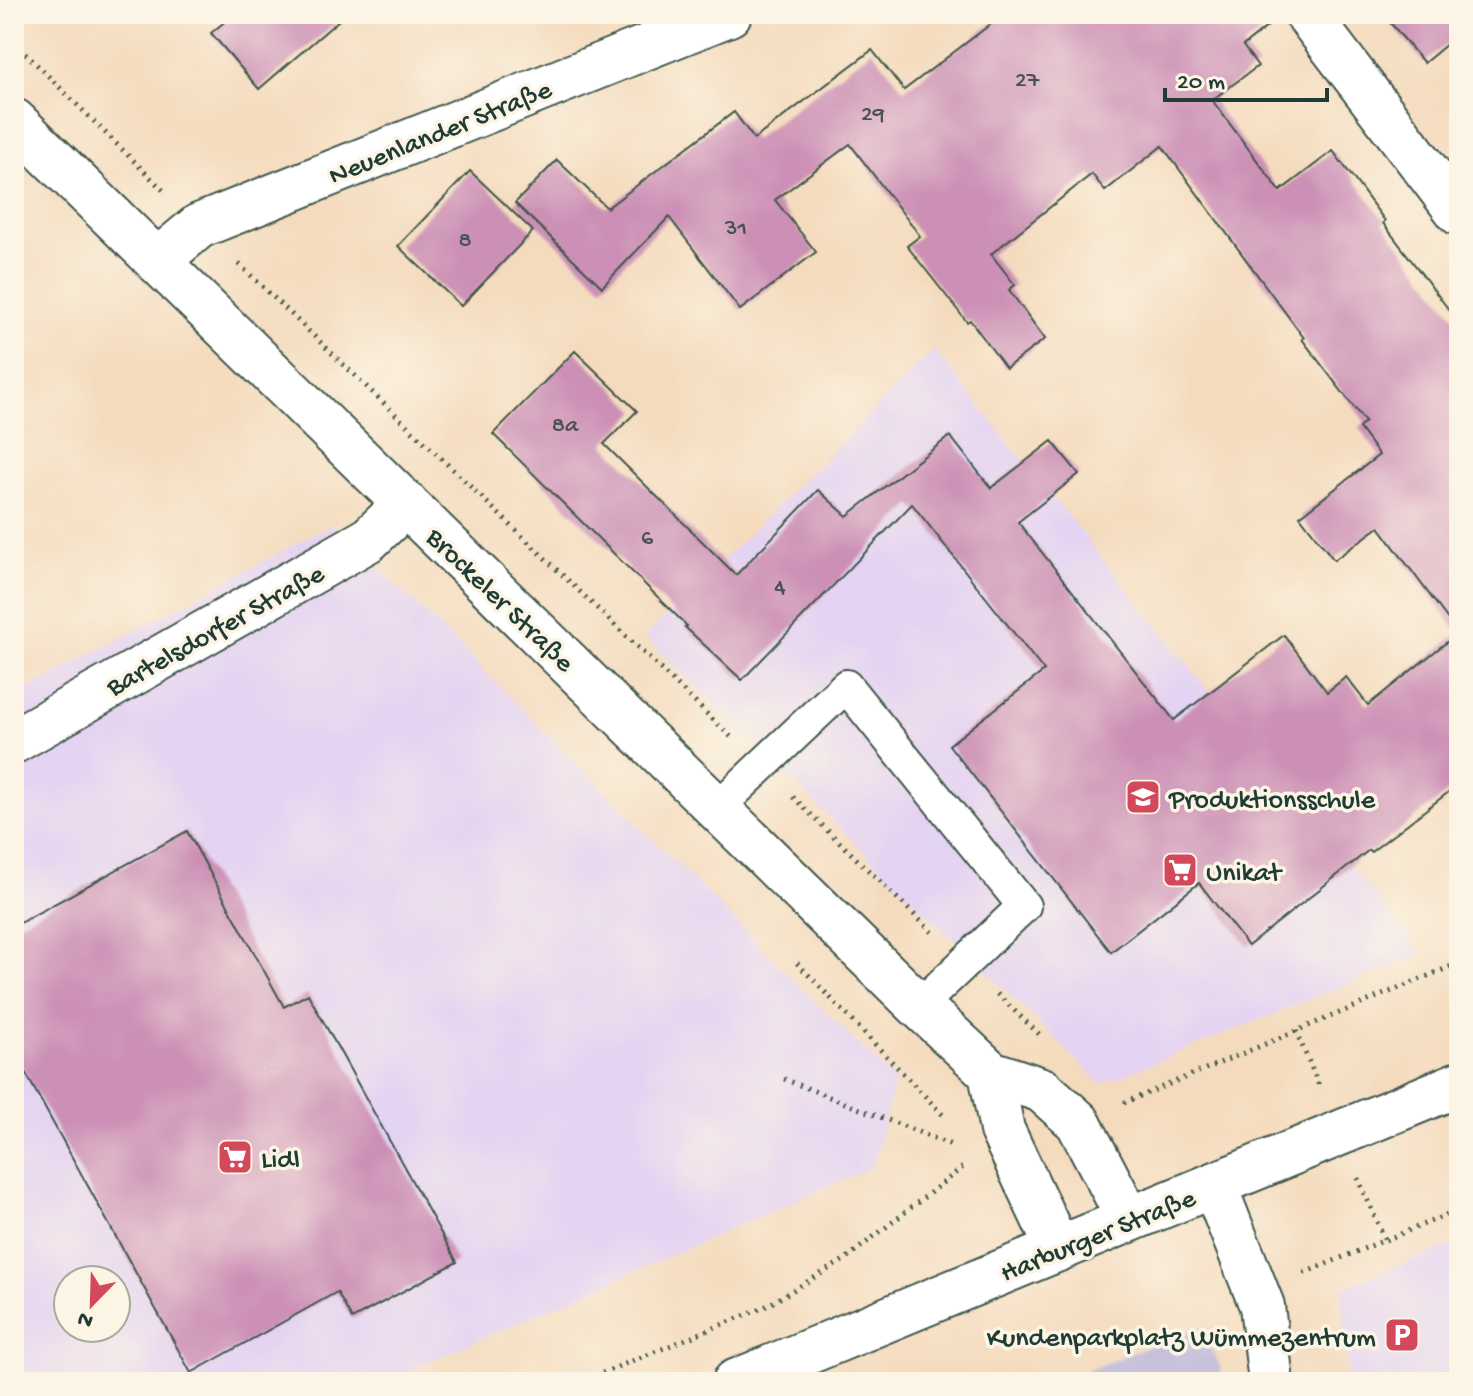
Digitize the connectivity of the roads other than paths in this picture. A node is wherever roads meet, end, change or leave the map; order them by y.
1 (729, 14) edge
2 (1307, 14) edge
3 (14, 121) edge
4 (1459, 213) edge
5 (157, 261) junction
6 (406, 504) junction
7 (14, 741) edge
8 (717, 808) junction
9 (919, 1006) junction
10 (991, 1073) junction
11 (1459, 1084) edge
12 (1214, 1185) junction
13 (1129, 1219) junction
14 (1058, 1249) junction
15 (735, 1382) edge
16 (1271, 1382) edge

1 - 5 street, Neuenlander Straße
2 - 4 street
3 - 5 street, Brockeler Straße
5 - 6 street, Brockeler Straße
6 - 7 street, Bartelsdorfer Straße
6 - 8 street, Brockeler Straße
8 - 9 street, Brockeler Straße
8 - 9 lane
9 - 10 street, Brockeler Straße
10 - 13 street, Brockeler Straße
10 - 14 street
11 - 12 street, Harburger Straße
12 - 13 street, Harburger Straße
12 - 16 street
13 - 14 street, Harburger Straße
14 - 15 street, Harburger Straße

